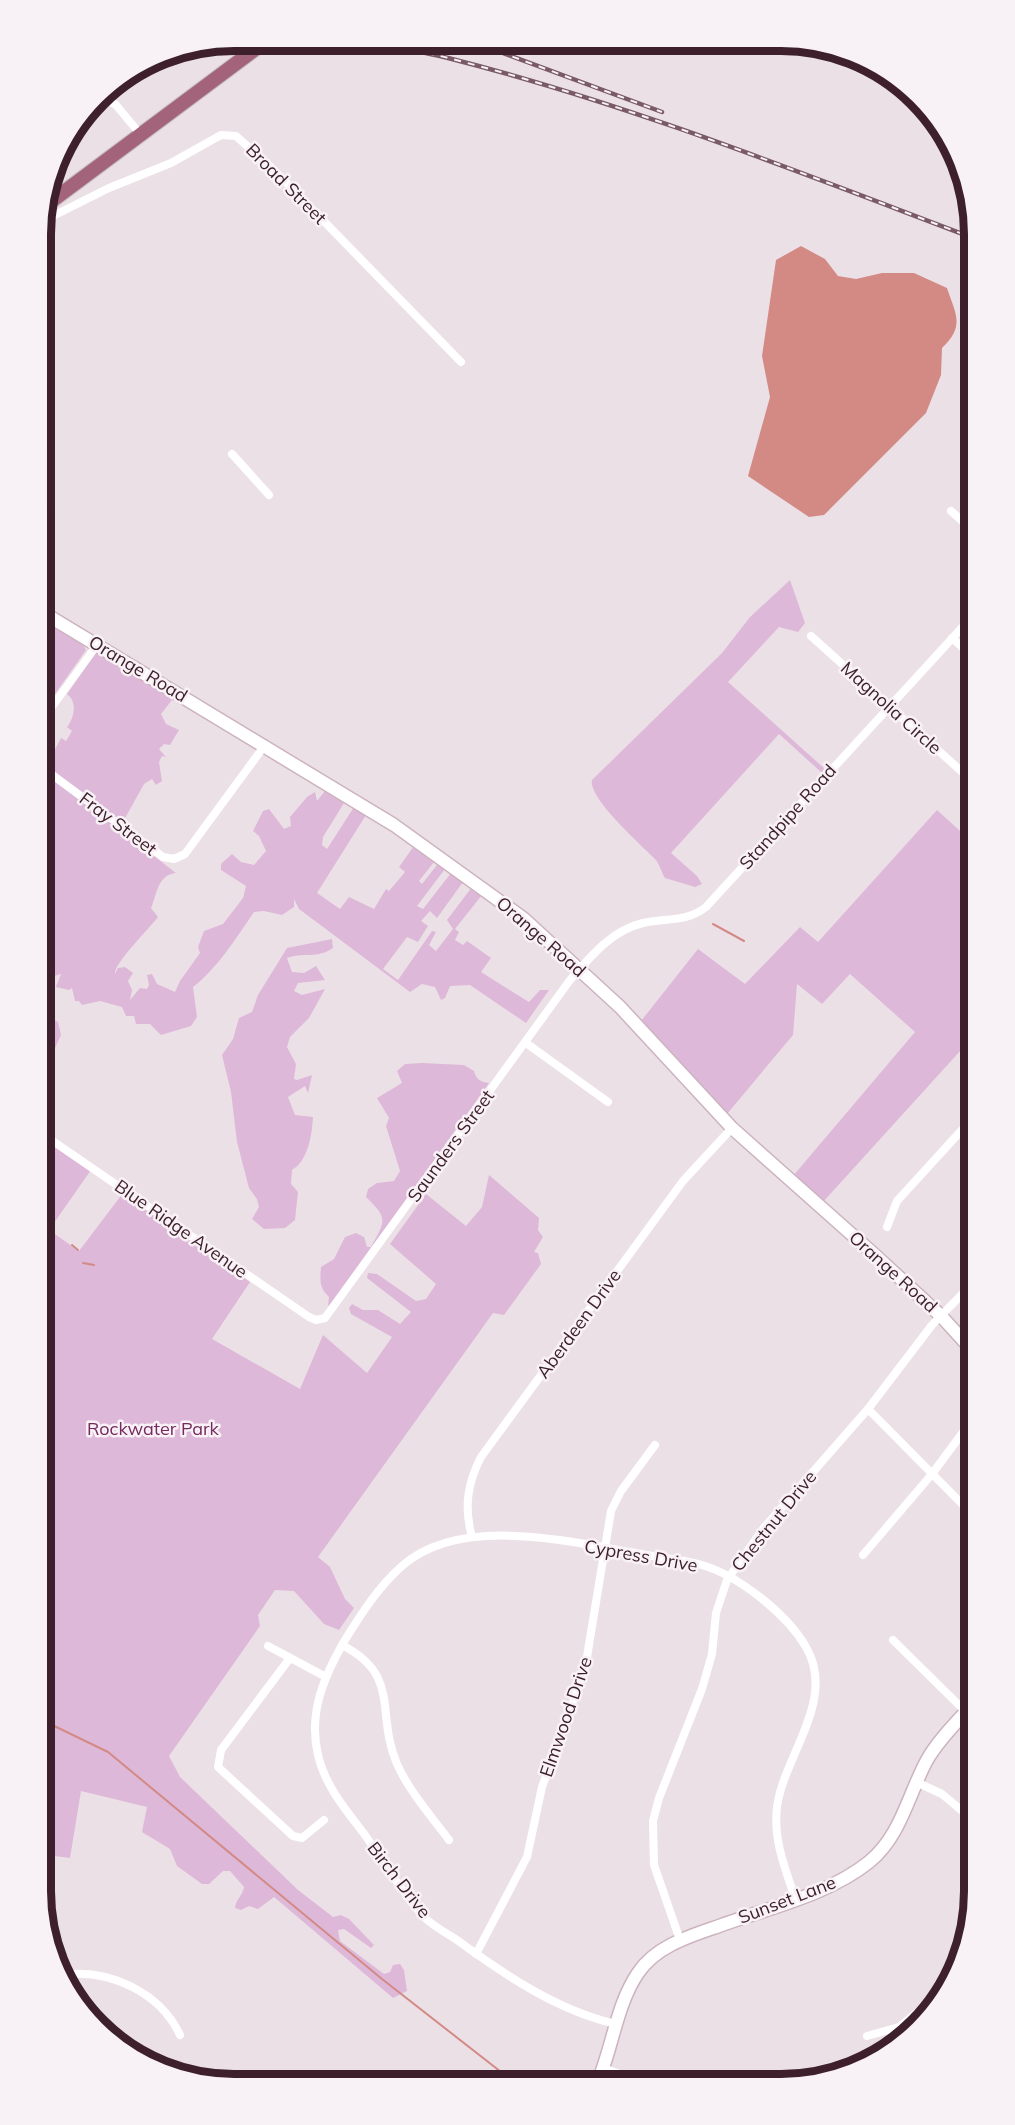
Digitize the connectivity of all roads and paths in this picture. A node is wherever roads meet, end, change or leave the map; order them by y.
1 (252, 51) edge
2 (109, 100) edge
3 (141, 135) junction
4 (55, 199) edge
5 (52, 217) edge
6 (460, 362) dead end
7 (232, 454) dead end
8 (269, 495) dead end
9 (951, 511) dead end
10 (964, 523) edge
11 (51, 617) edge
12 (964, 625) edge
13 (811, 636) dead end
14 (952, 638) junction
15 (97, 645) junction
16 (964, 649) edge
17 (889, 706) junction
18 (51, 708) edge
19 (265, 745) junction
20 (51, 774) edge
21 (964, 774) edge
22 (580, 969) junction
23 (526, 1043) junction
24 (608, 1102) dead end
25 (732, 1128) junction
26 (964, 1128) edge
27 (51, 1140) edge
28 (886, 1227) dead end
29 (964, 1292) edge
30 (941, 1316) junction
31 (320, 1320) joint
32 (964, 1341) edge
33 (868, 1409) junction
34 (964, 1431) edge
35 (655, 1444) dead end
36 (932, 1474) junction
37 (964, 1506) edge
38 (472, 1537) junction
39 (603, 1548) junction
40 (863, 1555) dead end
41 (729, 1577) junction
42 (892, 1640) dead end
43 (342, 1645) junction
44 (268, 1646) dead end
45 (290, 1658) junction
46 (326, 1677) junction
47 (964, 1703) edge
48 (964, 1715) edge
49 (916, 1782) junction
50 (964, 1813) edge
51 (324, 1820) dead end
52 (450, 1840) dead end
53 (795, 1898) junction
54 (680, 1940) junction
55 (476, 1954) junction
56 (72, 1975) edge
57 (921, 2010) edge
58 (616, 2024) junction
59 (180, 2035) dead end
60 (867, 2036) dead end
61 (601, 2074) edge

1 - 3 main road
2 - 3 street
3 - 4 main road
5 - 6 street, Broad Street
7 - 8 street
9 - 10 street
11 - 15 main road, Orange Road
12 - 14 street, Standpipe Road
13 - 17 street, Magnolia Circle
14 - 16 street
14 - 17 street, Standpipe Road
15 - 18 street
15 - 19 main road, Orange Road
17 - 21 street, Magnolia Circle
17 - 22 street, Standpipe Road
19 - 20 street, Fray Street
19 - 22 main road, Orange Road
22 - 23 street, Saunders Street
22 - 25 main road, Orange Road
23 - 24 street
23 - 31 street, Saunders Street
25 - 30 main road, Orange Road
25 - 38 street, Aberdeen Drive
26 - 28 street
27 - 31 street, Blue Ridge Avenue
29 - 30 street, Chestnut Drive
30 - 32 main road, Orange Road
30 - 33 street, Chestnut Drive
33 - 36 street
33 - 41 street, Chestnut Drive
34 - 36 street
35 - 39 street, Elmwood Drive
36 - 37 street
36 - 40 street
38 - 39 street, Cypress Drive
38 - 43 street, Birch Drive
39 - 41 street, Cypress Drive
39 - 55 street, Elmwood Drive
41 - 53 street, Cypress Drive
41 - 54 street, Chestnut Drive
42 - 47 street
43 - 46 street, Birch Drive
43 - 52 street
44 - 45 street
45 - 46 street
45 - 51 street
46 - 55 street, Birch Drive
48 - 49 main road, Sunset Lane
49 - 50 street
49 - 53 main road, Sunset Lane
53 - 54 main road, Sunset Lane
54 - 58 main road, Sunset Lane
55 - 58 street, Birch Drive
56 - 59 street
57 - 60 street
58 - 61 main road, Sunset Lane

